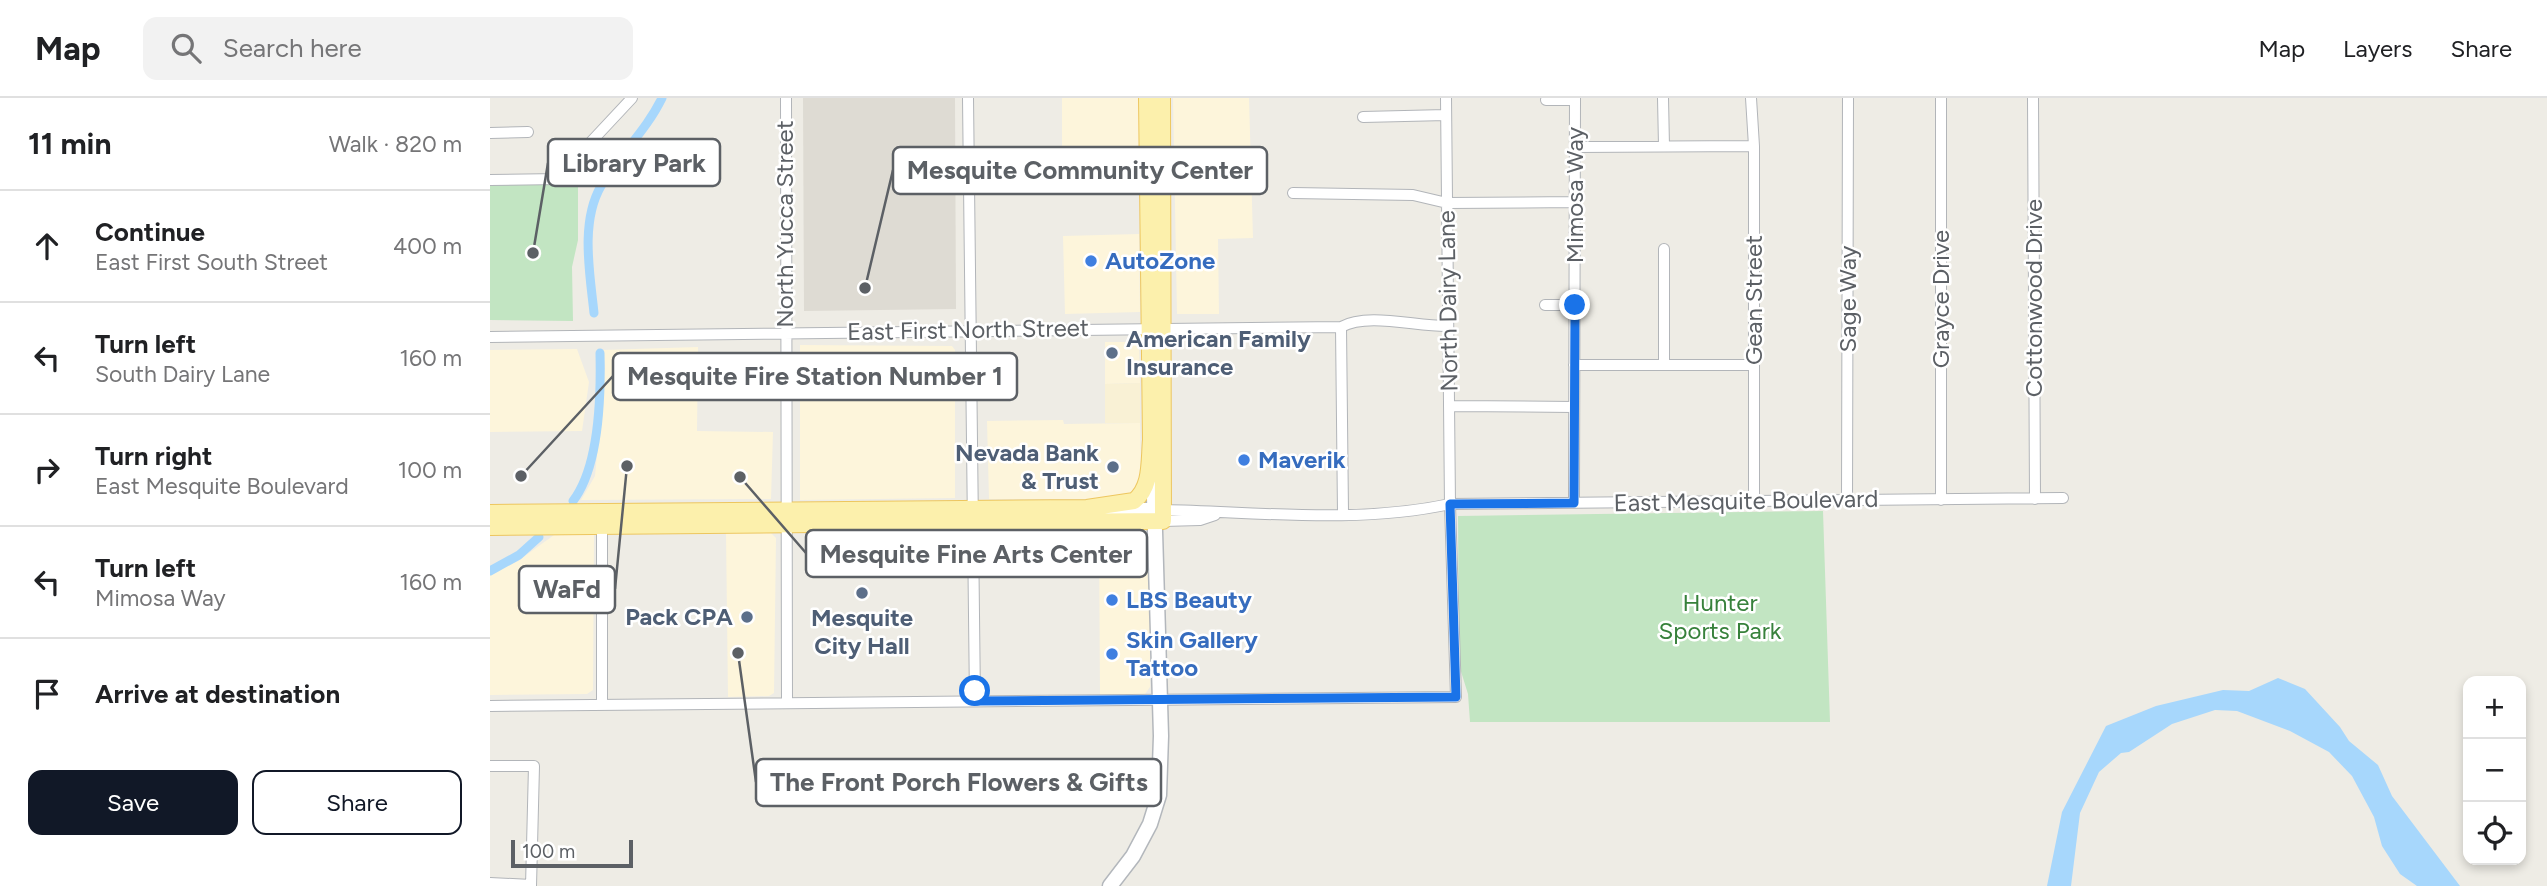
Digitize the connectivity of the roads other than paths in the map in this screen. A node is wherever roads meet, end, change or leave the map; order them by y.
1 (632, 98) edge
2 (786, 98) edge
3 (968, 98) edge
4 (1147, 98) edge
5 (1162, 98) edge
6 (1446, 98) edge
7 (1663, 98) edge
8 (1751, 98) edge
9 (1848, 98) edge
10 (1941, 98) edge
11 (2033, 98) edge
12 (1575, 99) edge
13 (1546, 100) edge
14 (1446, 115) junction
15 (1363, 117) dead end
16 (528, 132) dead end
17 (490, 133) edge
18 (1148, 138) junction
19 (1664, 146) junction
20 (1754, 146) junction
21 (1575, 147) junction
22 (490, 180) edge
23 (1293, 193) dead end
24 (1447, 202) junction
25 (1575, 202) junction
26 (1162, 203) junction
27 (1664, 249) dead end
28 (1545, 305) dead end
29 (1575, 305) junction
30 (1448, 326) junction
31 (1341, 327) junction
32 (1157, 328) junction
33 (971, 330) junction
34 (785, 331) junction
35 (490, 337) edge
36 (1574, 365) junction
37 (1664, 365) junction
38 (1754, 365) junction
39 (1449, 406) junction
40 (1574, 407) junction
41 (1151, 440) junction
42 (2063, 498) dead end
43 (2035, 499) junction
44 (1847, 500) junction
45 (1941, 500) junction
46 (1754, 501) junction
47 (1574, 503) junction
48 (1450, 504) junction
49 (1087, 508) junction
50 (490, 513) edge
51 (1343, 513) junction
52 (973, 516) junction
53 (1159, 516) junction
54 (785, 518) junction
55 (602, 519) junction
56 (490, 527) edge
57 (1160, 700) junction
58 (975, 701) junction
59 (787, 703) junction
60 (602, 705) junction
61 (490, 706) edge
62 (490, 766) edge
63 (490, 883) edge
64 (531, 885) edge
65 (1110, 886) edge

1 - 22 street
2 - 34 street, North Yucca Street
3 - 33 street
4 - 18 main road
5 - 26 main road
6 - 14 street, North Dairy Lane
7 - 19 street
8 - 20 street, Gean Street
9 - 44 street, Sage Way
10 - 45 street, Grayce Drive
11 - 43 street, Cottonwood Drive
12 - 13 street
12 - 21 street, Mimosa Way
14 - 15 street
14 - 24 street, North Dairy Lane
16 - 17 street
18 - 26 main road
18 - 32 main road
19 - 20 street
19 - 21 street
20 - 38 street, Gean Street
21 - 25 street, Mimosa Way
23 - 24 street
24 - 25 street
24 - 30 street, North Dairy Lane
25 - 29 street, Mimosa Way
26 - 32 main road
27 - 37 street
28 - 29 street
29 - 36 street, Mimosa Way
30 - 31 street, East First North Street
30 - 39 street, North Dairy Lane
31 - 32 street, East First North Street
31 - 51 street
32 - 33 street, East First North Street
32 - 41 main road
32 - 53 main road
33 - 34 street, East First North Street
33 - 52 street
34 - 35 street, East First North Street
34 - 54 street, North Yucca Street
36 - 37 street
36 - 40 street, Mimosa Way
37 - 38 street
38 - 46 street, Gean Street
39 - 40 street
39 - 48 street, North Dairy Lane
40 - 47 street, Mimosa Way
41 - 49 main road
41 - 53 main road
42 - 43 street, East Mesquite Boulevard
43 - 45 street, East Mesquite Boulevard
44 - 45 street, East Mesquite Boulevard
44 - 46 street, East Mesquite Boulevard
46 - 47 street, East Mesquite Boulevard
47 - 48 street, East Mesquite Boulevard
48 - 51 street, East Mesquite Boulevard
48 - 57 street, North Dairy Lane
49 - 52 main road, East Mesquite Boulevard
49 - 53 main road, East Mesquite Boulevard
50 - 55 main road
51 - 53 street, East Mesquite Boulevard
52 - 53 main road, East Mesquite Boulevard
52 - 54 main road, East Mesquite Boulevard
52 - 58 street
53 - 57 main road
54 - 55 main road, East Mesquite Boulevard
54 - 59 street, North Yucca Street
55 - 56 main road
55 - 60 street
57 - 58 street
57 - 65 main road
58 - 59 street
59 - 60 street
60 - 61 street
62 - 64 street
63 - 64 street

